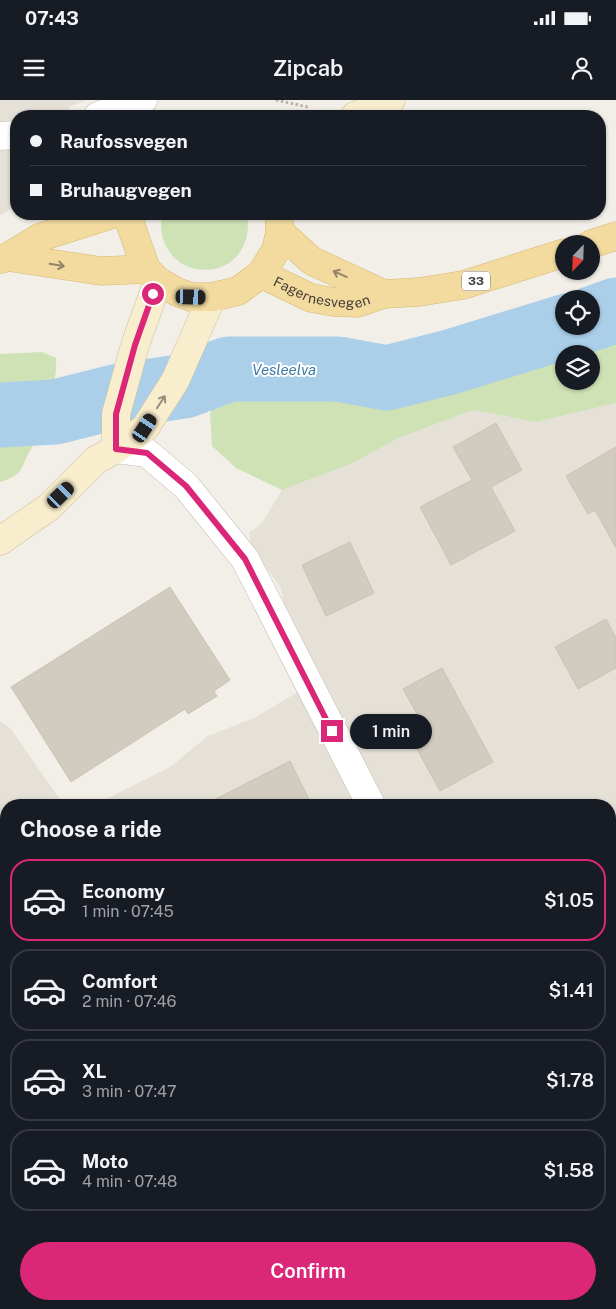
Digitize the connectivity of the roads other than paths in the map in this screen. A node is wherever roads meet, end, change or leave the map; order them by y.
1 (142, 100) edge
2 (114, 110) edge
3 (94, 220) edge
4 (131, 220) edge
5 (280, 223) edge
6 (616, 236) edge
7 (600, 241) edge
8 (555, 256) edge
9 (4, 258) edge
10 (261, 274) junction
11 (152, 275) junction
12 (384, 294) junction
13 (212, 297) junction
14 (116, 449) junction
15 (0, 541) edge
16 (368, 799) edge

1 - 2 street
3 - 9 main road
4 - 11 main road
5 - 10 main road, 33
12 -> 5 main road, Fagernesvegen / 33
6 - 7 main road
8 - 12 main road, Fagernesvegen / 33
9 -> 11 main road
10 - 12 main road, Fagernesvegen / 33
10 - 13 main road, 33
11 - 13 main road, 33
11 - 14 main road
14 -> 13 main road
14 - 15 main road
14 - 16 street

